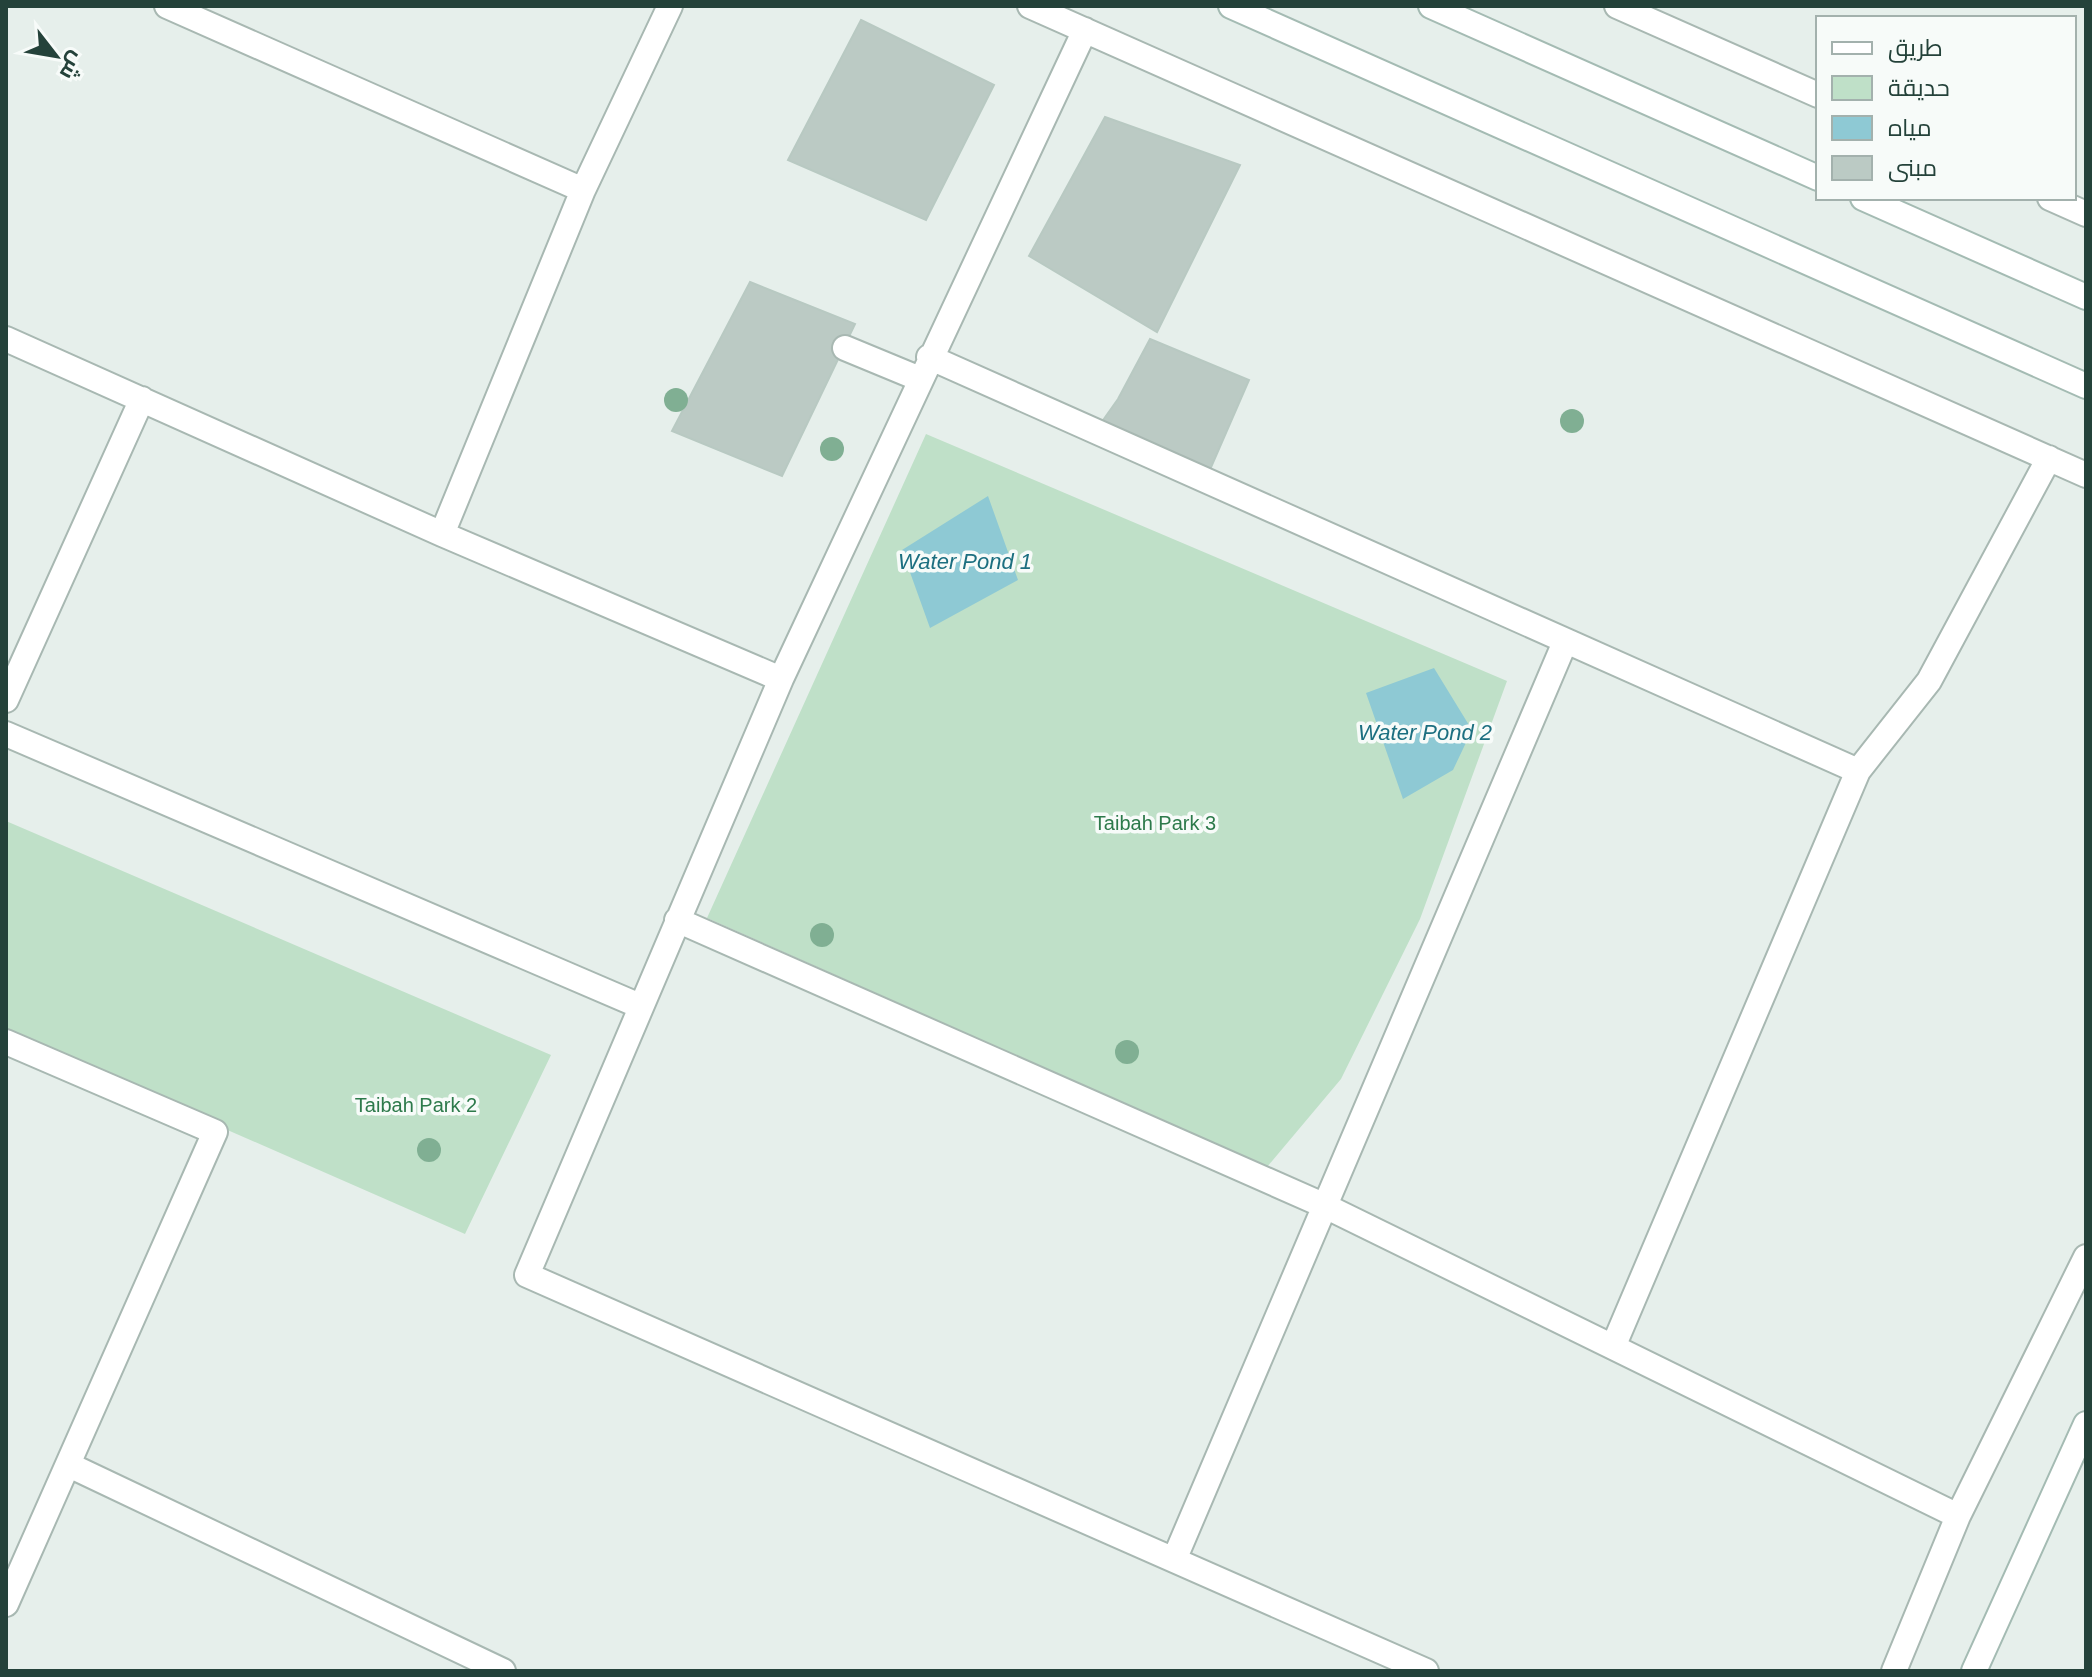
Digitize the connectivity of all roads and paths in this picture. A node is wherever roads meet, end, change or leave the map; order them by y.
1 (167, 6) edge
2 (670, 6) edge
3 (1030, 6) edge
4 (1231, 6) edge
5 (1431, 6) edge
6 (1617, 6) edge
7 (1085, 30) junction
8 (1816, 94) edge
9 (1816, 177) edge
10 (583, 190) junction
11 (1868, 200) edge
12 (2054, 200) edge
13 (2086, 214) edge
14 (2086, 297) edge
15 (6, 339) edge
16 (845, 348) dead end
17 (924, 368) junction
18 (2086, 386) edge
19 (142, 399) junction
20 (2049, 458) junction
21 (2086, 475) edge
22 (442, 534) junction
23 (1565, 642) junction
24 (781, 679) junction
25 (6, 700) edge
26 (6, 734) edge
27 (1858, 771) junction
28 (677, 920) junction
29 (640, 1006) junction
30 (6, 1042) edge
31 (1323, 1205) junction
32 (2086, 1257) edge
33 (1613, 1347) junction
34 (2086, 1424) edge
35 (69, 1465) junction
36 (1958, 1516) junction
37 (1174, 1560) junction
38 (6, 1604) edge
39 (503, 1671) edge
40 (1426, 1671) edge
41 (1894, 1671) edge
42 (1974, 1671) edge

1 - 10 street
2 - 10 street
3 - 7 street
4 - 18 street
5 - 9 street
6 - 8 street
7 - 17 street
7 - 20 street
10 - 22 street
11 - 14 street
12 - 13 street
15 - 19 street
16 - 17 street
17 - 23 street
17 - 24 street
19 - 22 street
19 - 25 street
20 - 21 street
20 - 27 street
22 - 24 street
23 - 27 street
23 - 31 street
24 - 28 street
26 - 29 street
27 - 33 street
28 - 29 street
28 - 31 street
29 - 37 street
30 - 35 street
31 - 33 street
31 - 37 street
32 - 36 street
33 - 36 street
34 - 42 street
35 - 38 street
35 - 39 street
36 - 41 street
37 - 40 street

